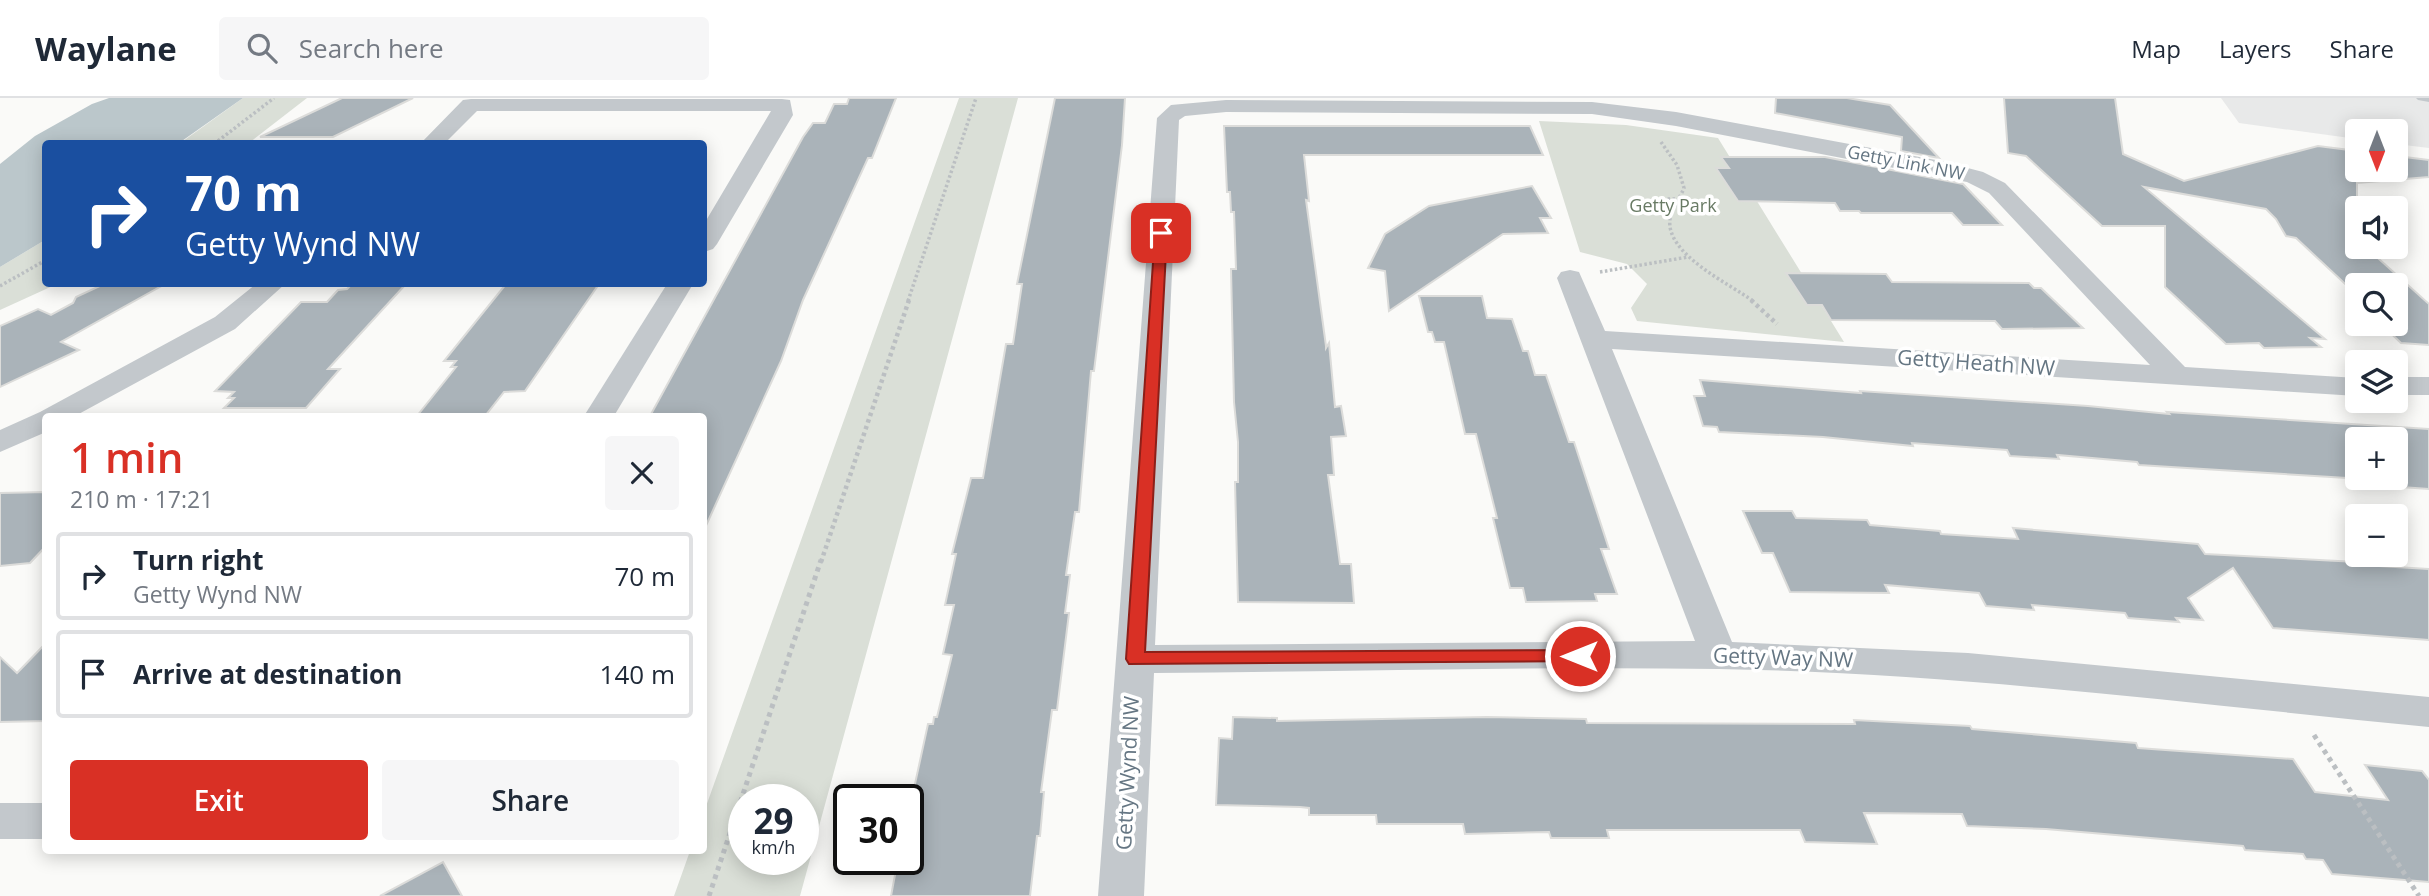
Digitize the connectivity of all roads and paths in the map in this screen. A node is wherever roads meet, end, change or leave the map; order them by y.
1 (274, 98) edge
2 (976, 98) edge
3 (2422, 98) edge
4 (2429, 99) edge
5 (633, 101) edge
6 (667, 101) edge
7 (1643, 106) edge
8 (1670, 118) junction
9 (219, 140) edge
10 (435, 140) edge
11 (1680, 199) junction
12 (1670, 217) junction
13 (707, 239) edge
14 (1689, 257) junction
15 (42, 262) edge
16 (1570, 278) joint
17 (0, 286) edge
18 (268, 287) edge
19 (678, 287) edge
20 (1594, 339) junction
21 (1794, 351) junction
22 (2177, 376) junction
23 (2345, 386) edge
24 (2408, 386) edge
25 (2429, 386) edge
26 (60, 413) edge
27 (601, 413) edge
28 (42, 422) edge
29 (0, 442) edge
30 (1719, 656) junction
31 (1135, 659) junction
32 (2291, 699) junction
33 (2429, 712) edge
34 (0, 821) edge
35 (42, 821) edge
36 (709, 896) edge
37 (1121, 896) edge
38 (2419, 896) edge

1 - 9 path
2 - 36 path
3 - 4 lane
5 - 6 street
5 - 10 street
6 - 13 street
7 - 8 street, Getty Link NW
7 - 31 street, Getty Wynd NW
8 - 11 path
8 - 22 street, Getty Link NW
11 - 12 path
11 - 12 path
12 - 14 path
14 - 16 path
14 - 21 path
15 - 17 path
16 - 20 street
18 - 26 street
19 - 27 street
20 - 21 street, Getty Heath NW
20 - 30 street
21 - 22 street, Getty Heath NW
22 - 23 street, Getty Heath NW
24 - 25 street
28 - 29 street
30 - 31 street, Getty Way NW
30 - 32 street, Getty Way NW
31 - 37 street, Getty Wynd NW
32 - 33 street, Getty Way NW
32 - 38 path
34 - 35 street

